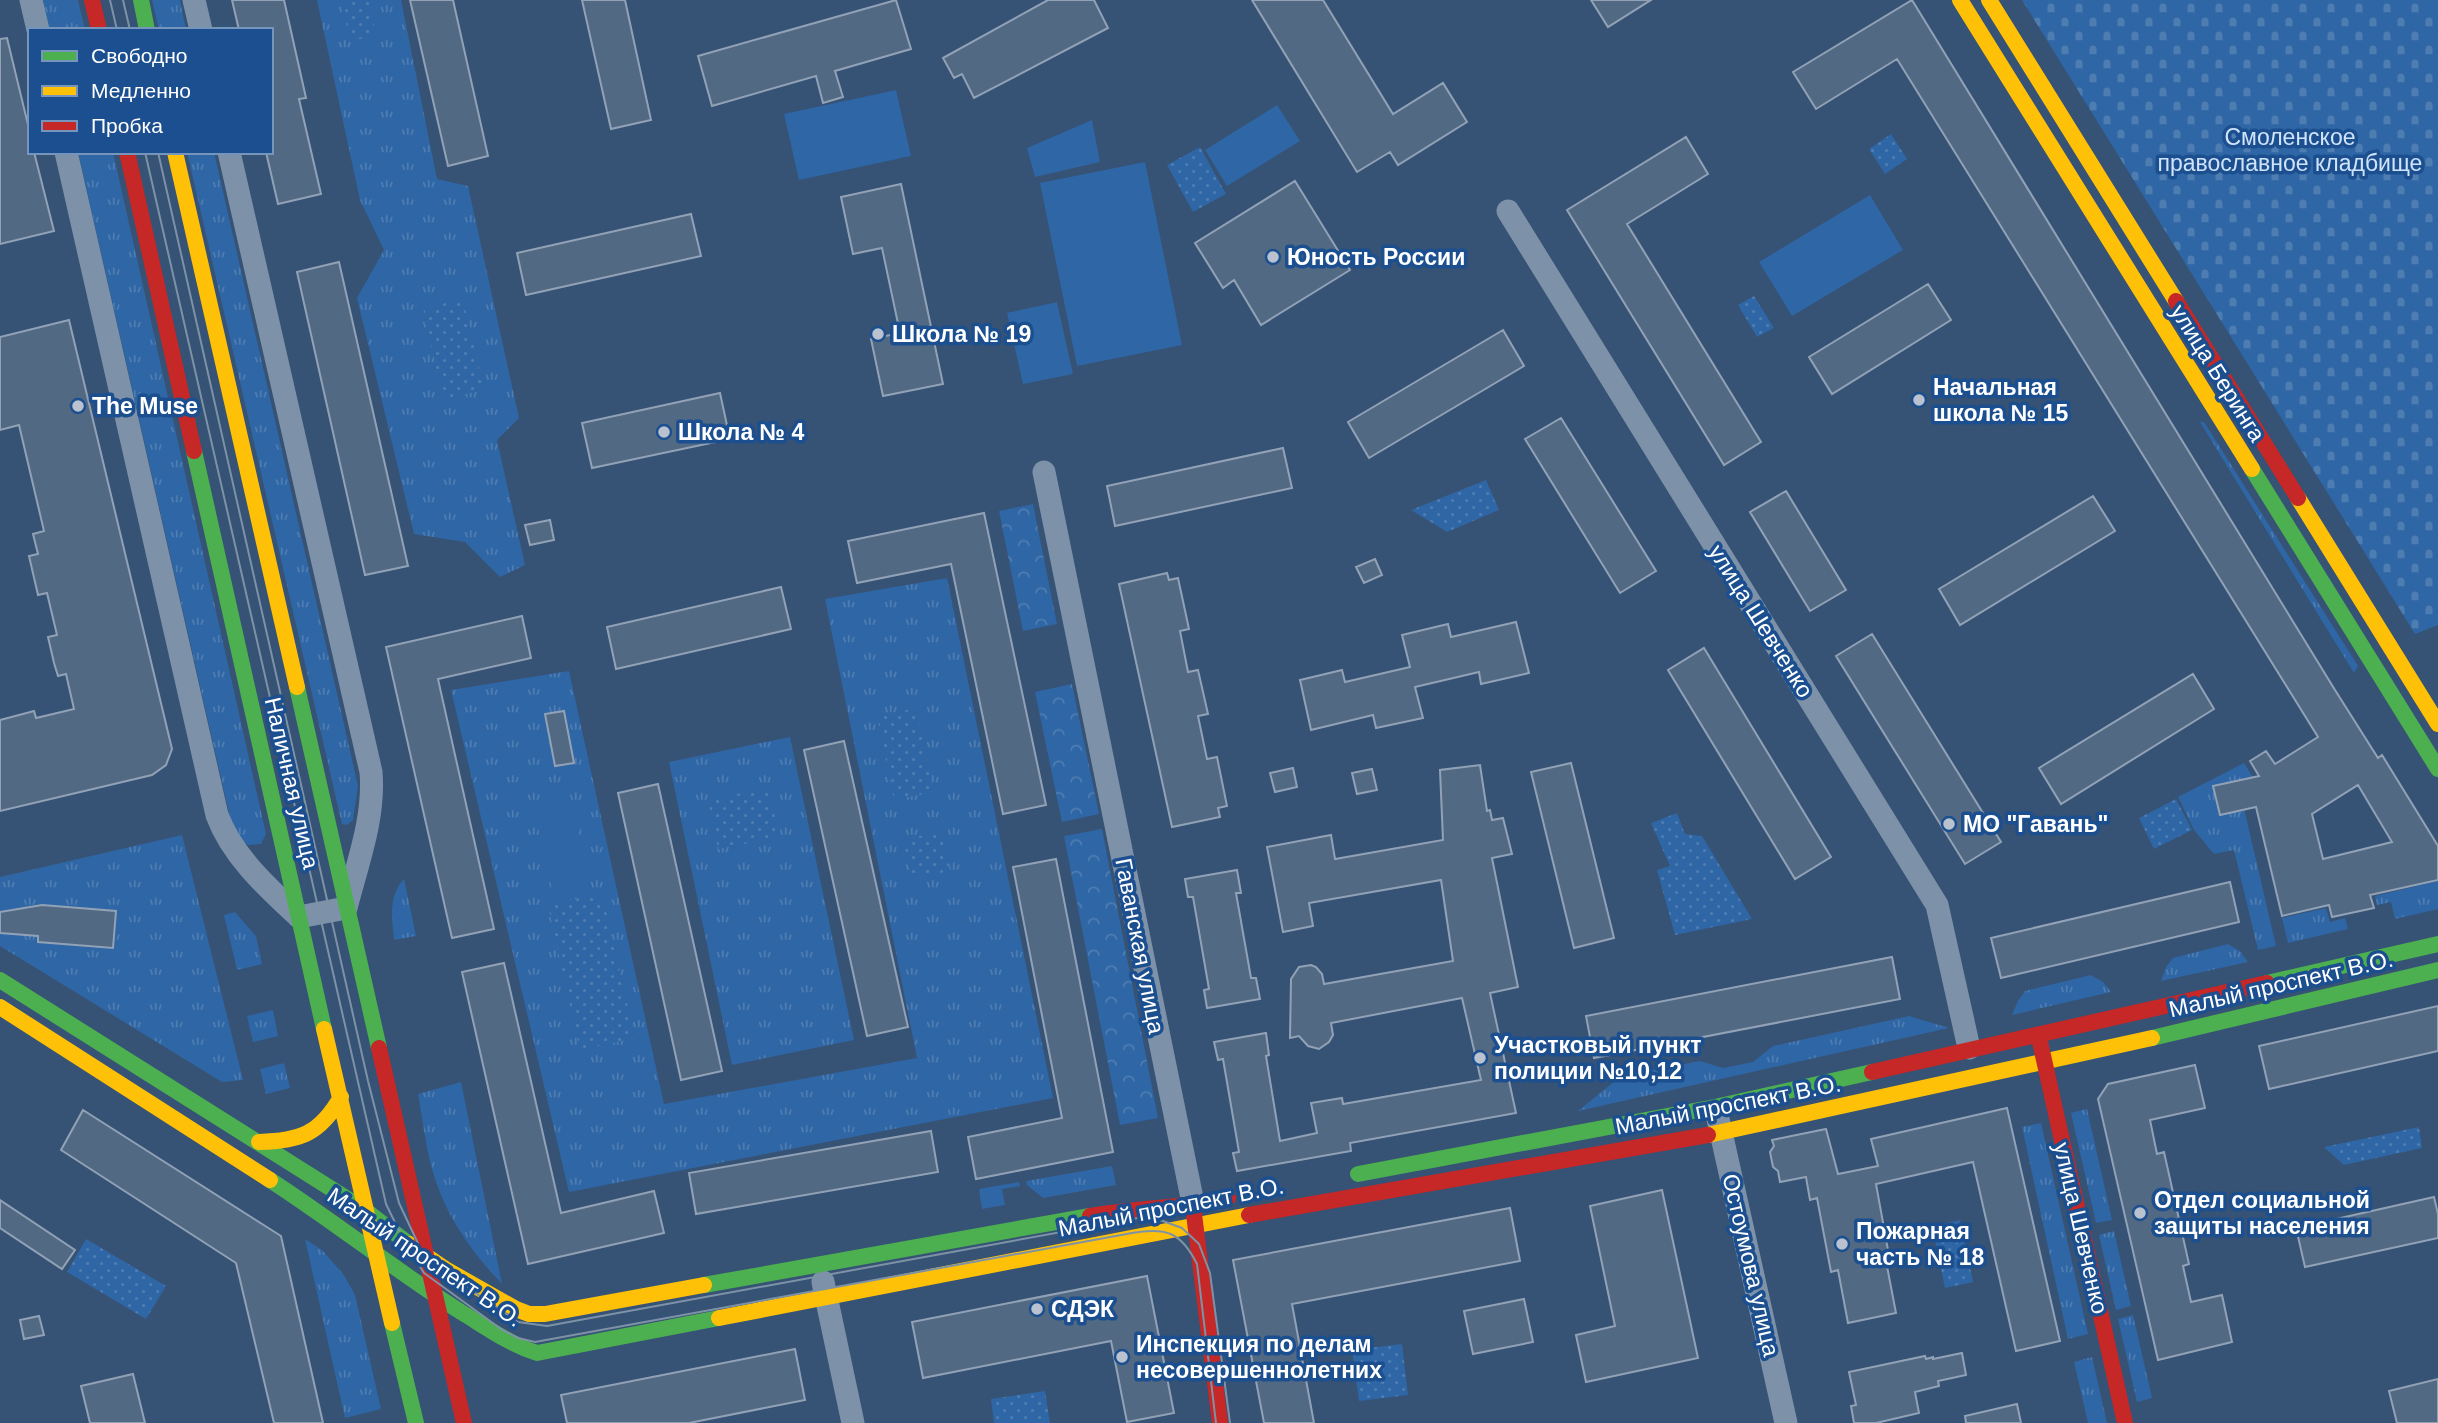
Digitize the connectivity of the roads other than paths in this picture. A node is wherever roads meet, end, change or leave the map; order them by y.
1 (31, 0) edge
2 (92, 0) edge
3 (141, 0) edge
4 (194, 0) edge
5 (1960, 0) edge
6 (1989, 0) edge
7 (38, 28) edge
8 (99, 28) edge
9 (147, 28) edge
10 (201, 28) edge
11 (66, 154) edge
12 (127, 154) edge
13 (175, 154) edge
14 (229, 154) edge
15 (1508, 211) dead end
16 (1044, 472) dead end
17 (2438, 724) edge
18 (2438, 769) edge
19 (346, 908) junction
20 (299, 917) junction
21 (2438, 944) edge
22 (2438, 970) edge
23 (0, 980) edge
24 (0, 1007) edge
25 (2038, 1033) junction
26 (1969, 1048) junction
27 (2044, 1061) junction
28 (341, 1097) junction
29 (1716, 1107) junction
30 (1721, 1133) junction
31 (259, 1142) junction
32 (1343, 1177) dead end
33 (1248, 1195) dead end
34 (365, 1210) junction
35 (1195, 1214) junction
36 (375, 1254) junction
37 (426, 1257) junction
38 (819, 1266) junction
39 (434, 1294) junction
40 (825, 1296) junction
41 (416, 1423) edge
42 (464, 1423) edge
43 (853, 1423) edge
44 (1220, 1423) edge
45 (1786, 1423) edge
46 (2125, 1423) edge

1 - 7 street
2 - 8 main road
3 - 9 main road
4 - 10 street
5 - 18 main road, улица Беринга
6 - 17 main road, улица Беринга
11 - 20 street
12 - 20 main road, Наличная улица
13 - 19 main road, Наличная улица
14 - 19 street
15 - 26 street, улица Шевченко
16 - 35 street, Гаванская улица
19 - 20 street
19 - 37 main road, Наличная улица
20 - 28 main road, Наличная улица
21 - 25 main road, Малый проспект В.О.
22 - 27 main road, Малый проспект В.О.
23 - 31 main road, Малый проспект В.О.
24 - 36 main road, Малый проспект В.О.
25 - 26 main road, Малый проспект В.О.
25 - 27 main road, улица Шевченко
26 - 29 main road, Малый проспект В.О.
27 - 30 main road, Малый проспект В.О.
27 - 46 main road, улица Шевченко
28 - 31 main road
28 - 34 main road, Наличная улица
29 - 30 street, Остоумова улица
29 - 32 main road, Малый проспект В.О.
30 - 35 main road, Малый проспект В.О.
30 - 45 street, Остоумова улица
31 - 34 main road, Малый проспект В.О.
33 - 35 main road, Малый проспект В.О.
34 - 36 main road, Наличная улица
34 - 37 main road, Малый проспект В.О.
35 - 38 main road, Малый проспект В.О.
35 - 40 main road, Малый проспект В.О.
35 - 44 main road, Гаванская улица
36 - 39 main road, Малый проспект В.О.
36 - 41 main road, Наличная улица
37 - 38 main road, Малый проспект В.О.
37 - 39 main road, Наличная улица
38 - 40 street
39 - 40 main road, Малый проспект В.О.
39 - 42 main road, Наличная улица
40 - 43 street

